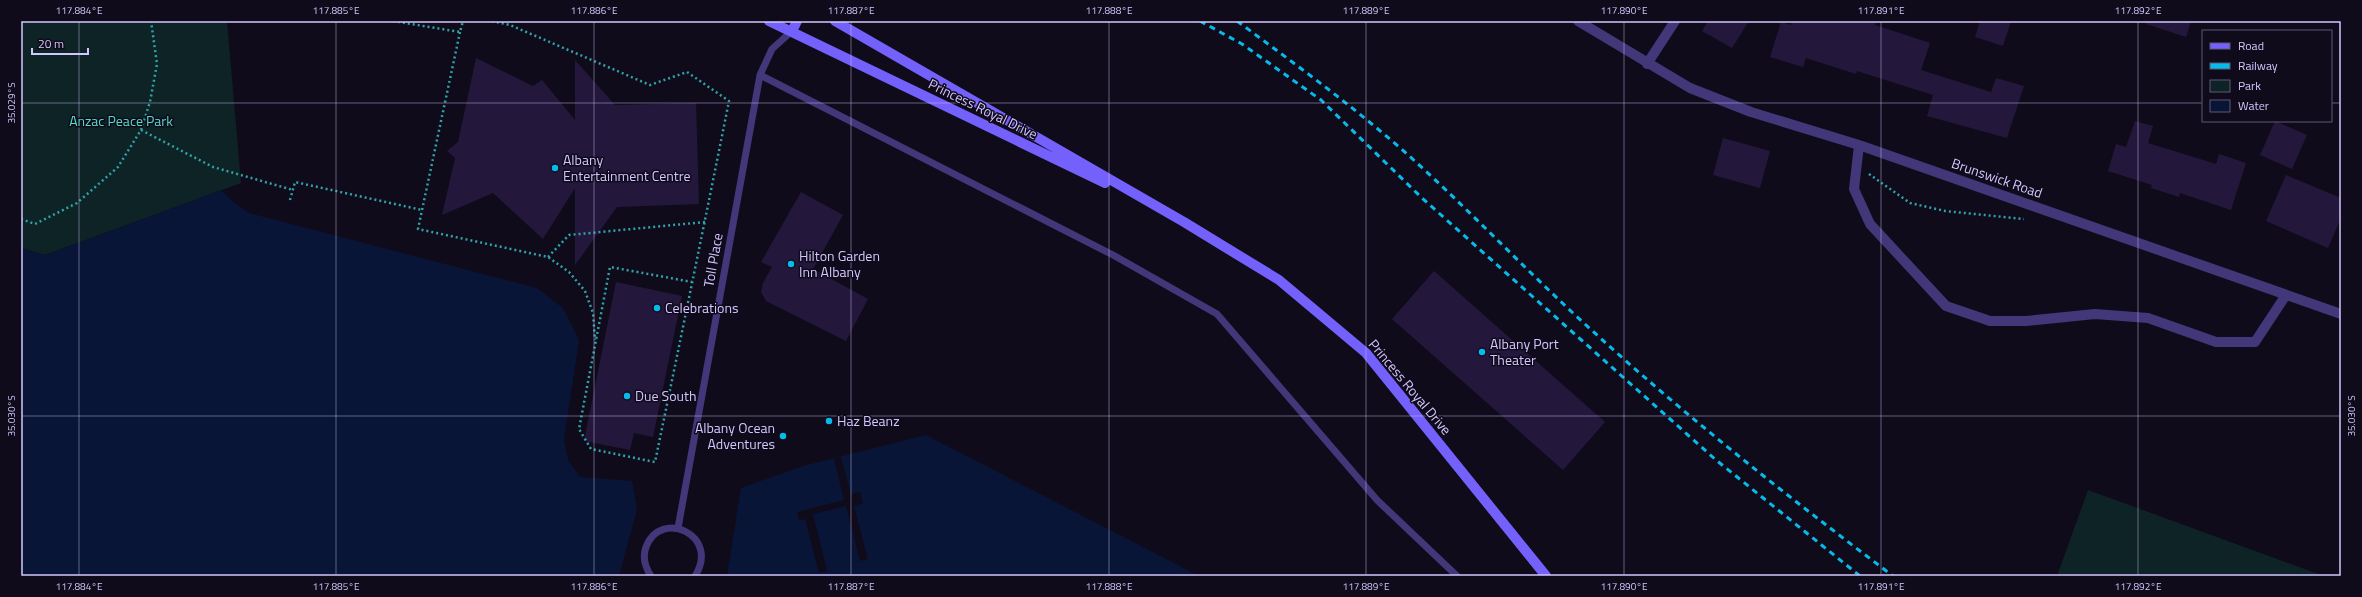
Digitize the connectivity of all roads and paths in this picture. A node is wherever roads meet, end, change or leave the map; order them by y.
1 (151, 21) edge
2 (393, 21) edge
3 (463, 21) edge
4 (492, 21) edge
5 (769, 21) edge
6 (798, 21) edge
7 (835, 21) edge
8 (1578, 21) edge
9 (1675, 21) edge
10 (792, 31) junction
11 (460, 32) junction
12 (1647, 64) junction
13 (760, 75) junction
14 (141, 130) junction
15 (1859, 145) junction
16 (1859, 155) junction
17 (293, 190) junction
18 (290, 200) dead end
19 (422, 210) junction
20 (21, 219) edge
21 (2031, 220) dead end
22 (705, 222) junction
23 (1184, 222) junction
24 (548, 257) junction
25 (692, 282) junction
26 (2286, 295) junction
27 (2341, 314) edge
28 (596, 345) junction
29 (678, 528) junction
30 (651, 576) edge
31 (695, 576) edge
32 (1457, 576) edge
33 (1546, 576) edge

1 - 14 path
2 - 11 path
3 - 11 path
4 - 22 path
5 - 10 main road, Princess Royal Drive
6 - 10 main road
7 - 23 main road, Princess Royal Drive
8 - 12 street, Brunswick Road
9 - 12 street
10 - 13 lane, Toll Place
10 - 23 main road, Princess Royal Drive
11 - 19 path
12 - 15 street, Brunswick Road
13 - 29 lane, Toll Place
13 - 32 lane
14 - 17 path
14 - 20 path
15 - 16 street
15 - 26 street, Brunswick Road
16 - 21 path
16 - 26 street
17 - 18 path
17 - 19 path
19 - 24 path
22 - 24 path
22 - 25 path
23 - 33 main road, Princess Royal Drive
24 - 28 path
25 - 28 path
25 - 28 path
26 - 27 street, Brunswick Road
29 - 30 lane
29 - 31 lane

